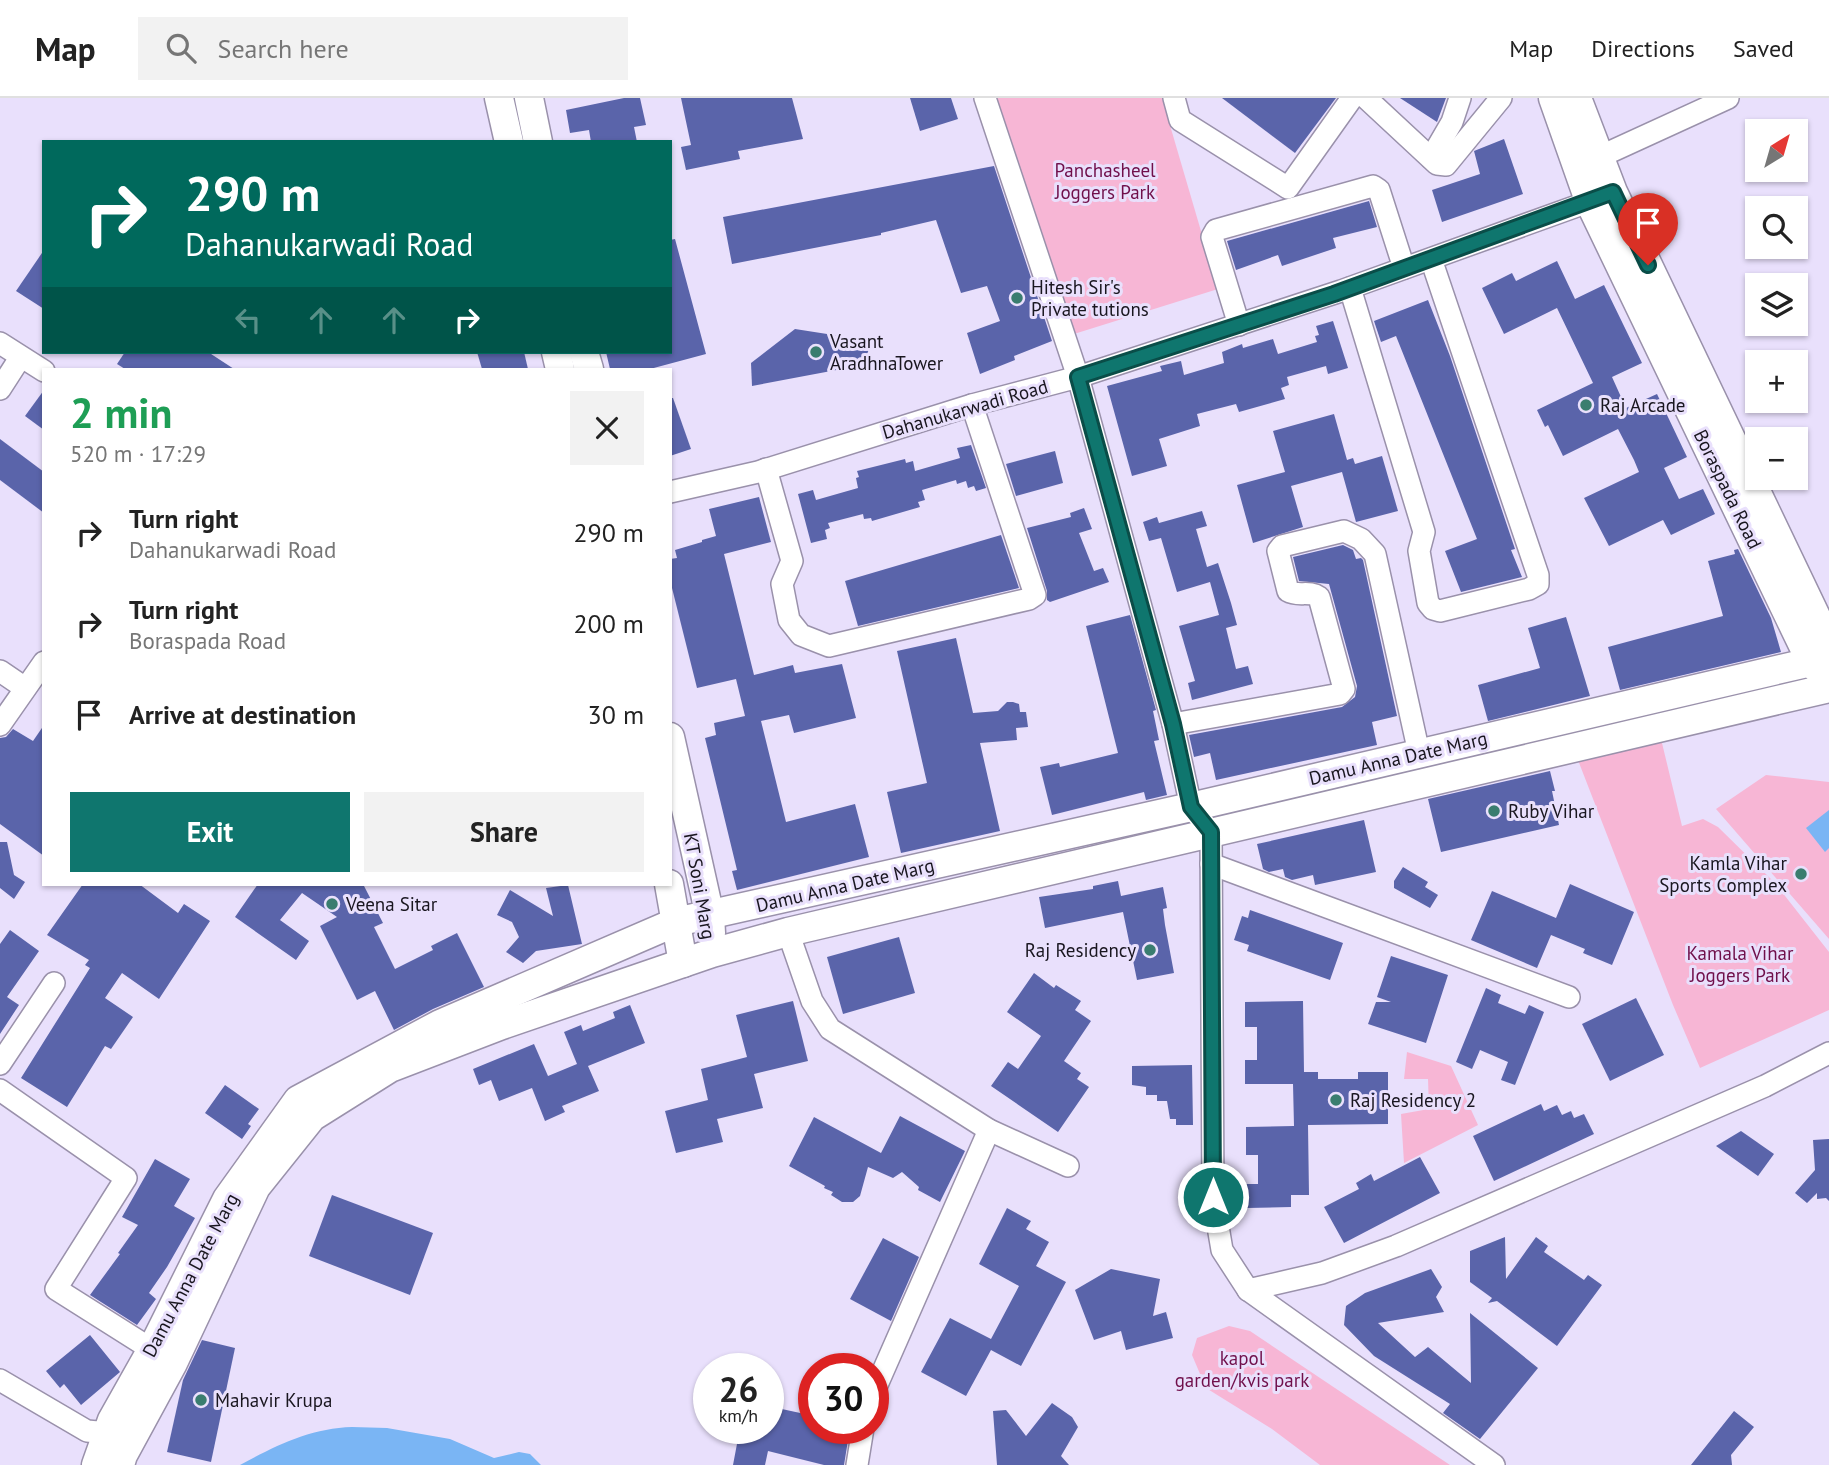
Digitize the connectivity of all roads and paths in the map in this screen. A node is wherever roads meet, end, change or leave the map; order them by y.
1 (499, 98) edge
2 (529, 98) edge
3 (985, 98) edge
4 (1174, 98) edge
5 (1352, 98) edge
6 (1366, 98) edge
7 (1460, 98) edge
8 (1502, 98) edge
9 (1553, 98) edge
10 (1577, 98) edge
11 (1728, 98) edge
12 (509, 140) edge
13 (538, 140) edge
14 (1431, 158) junction
15 (1589, 162) junction
16 (1602, 197) junction
17 (1432, 259) junction
18 (1404, 268) junction
19 (1350, 288) junction
20 (1239, 325) junction
21 (0, 343) edge
22 (20, 358) junction
23 (42, 370) edge
24 (1078, 377) junction
25 (0, 389) edge
26 (972, 405) junction
27 (766, 469) junction
28 (672, 492) edge
29 (1829, 638) edge
30 (42, 665) edge
31 (1823, 667) edge
32 (0, 671) edge
33 (25, 688) junction
34 (1829, 688) edge
35 (1552, 722) junction
36 (1173, 724) junction
37 (0, 726) edge
38 (672, 746) edge
39 (1559, 750) junction
40 (1419, 753) junction
41 (1191, 807) junction
42 (1211, 832) junction
43 (1211, 864) junction
44 (669, 886) edge
45 (710, 916) junction
46 (676, 922) junction
47 (788, 932) junction
48 (712, 953) junction
49 (683, 963) junction
50 (54, 983) dead end
51 (1569, 997) dead end
52 (1829, 1053) edge
53 (0, 1064) edge
54 (0, 1090) edge
55 (989, 1130) junction
56 (1068, 1166) dead end
57 (1248, 1290) junction
58 (162, 1356) junction
59 (889, 1358) edge
60 (0, 1380) edge
61 (860, 1444) edge
62 (110, 1454) edge
63 (857, 1465) edge
64 (1494, 1465) edge

1 - 12 street
2 - 13 street
3 - 24 street
4 - 5 street
6 - 14 street
7 - 14 street
8 - 14 street
9 - 15 street, Boraspada Road
10 - 15 street, Boraspada Road
11 - 15 street
15 - 16 street, Boraspada Road
16 - 17 street, Dahanukarwadi Road
16 - 29 street, Boraspada Road
16 - 31 street, Boraspada Road
17 - 18 street, Dahanukarwadi Road
17 - 19 street
18 - 19 street, Dahanukarwadi Road
18 - 20 street
19 - 20 street, Dahanukarwadi Road
20 - 24 street, Dahanukarwadi Road
21 - 22 street
22 - 23 street
22 - 25 street
24 - 26 street, Dahanukarwadi Road
24 - 36 street
26 - 27 street, Dahanukarwadi Road
26 - 27 street
27 - 28 street, Dahanukarwadi Road
30 - 33 street
31 - 35 street, Damu Anna Date Marg
32 - 33 street
33 - 37 street
34 - 39 street, Damu Anna Date Marg
35 - 39 street
35 - 40 street, Damu Anna Date Marg
36 - 40 street
36 - 41 street
38 - 45 street, KT Soni Marg
39 - 42 street, Damu Anna Date Marg
40 - 41 street, Damu Anna Date Marg
41 - 42 street
41 - 45 street, Damu Anna Date Marg
42 - 43 street
42 - 47 street, Damu Anna Date Marg
43 - 51 street
43 - 57 street
44 - 46 street, KT Soni Marg
45 - 46 street, Damu Anna Date Marg
45 - 48 street, KT Soni Marg
46 - 49 street, KT Soni Marg
46 - 58 street, Damu Anna Date Marg
47 - 48 street, Damu Anna Date Marg
47 - 55 street
48 - 49 street, Damu Anna Date Marg
49 - 58 street, Damu Anna Date Marg
50 - 53 street
52 - 57 street
54 - 58 street
55 - 56 street
55 - 59 street
57 - 64 street
58 - 62 street, Damu Anna Date Marg
60 - 62 street
61 - 63 street

